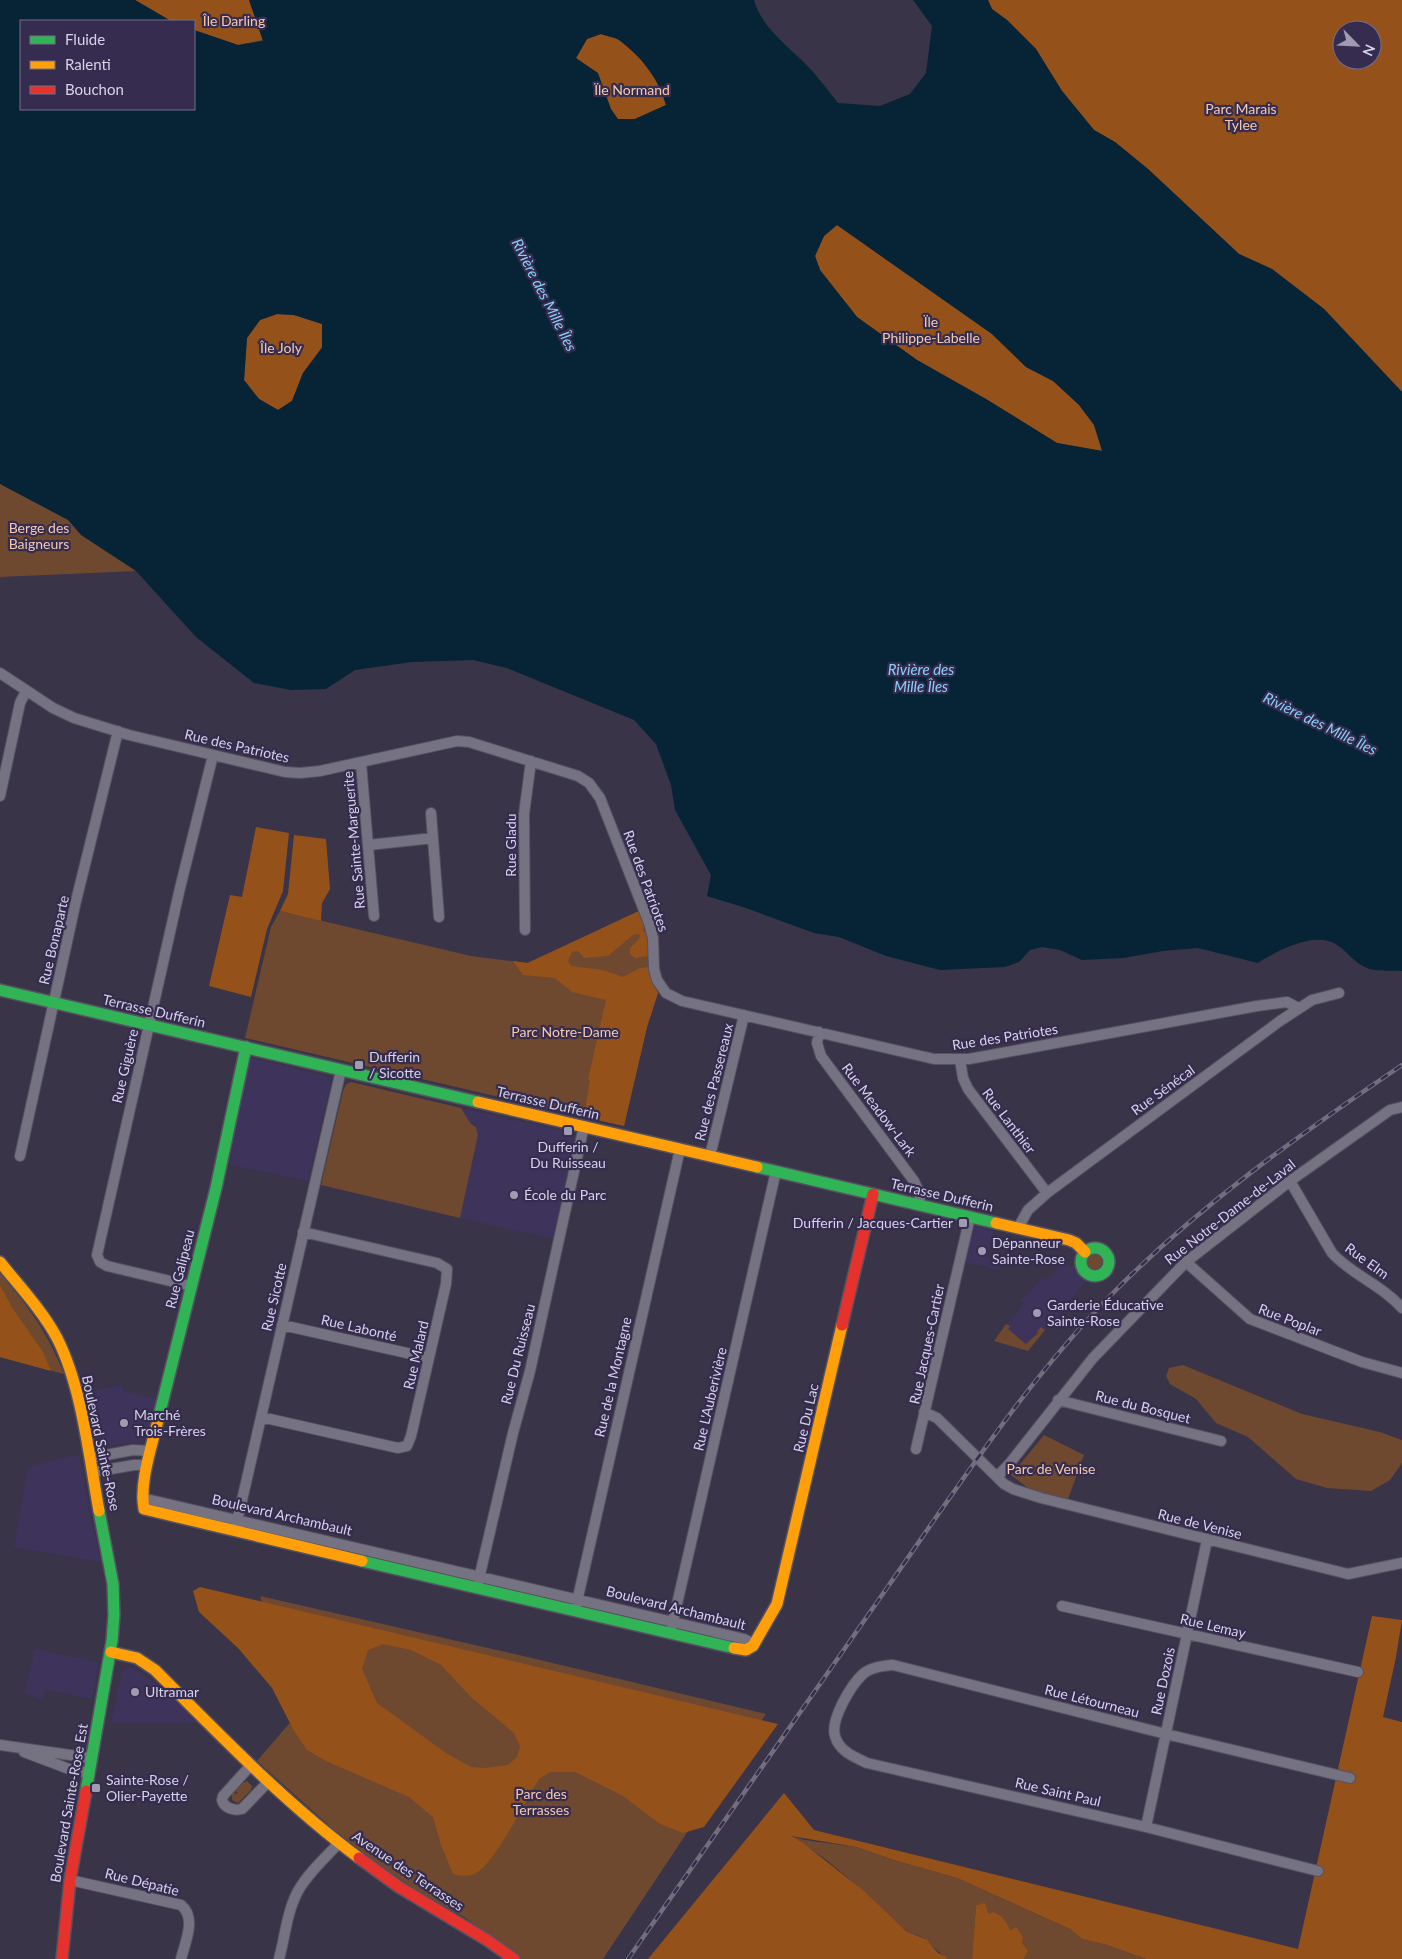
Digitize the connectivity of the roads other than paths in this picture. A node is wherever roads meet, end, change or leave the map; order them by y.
1 (0, 673) edge
2 (26, 691) junction
3 (118, 731) junction
4 (213, 755) junction
5 (531, 760) junction
6 (362, 763) junction
7 (0, 796) edge
8 (431, 813) dead end
9 (433, 838) junction
10 (369, 845) junction
11 (374, 916) dead end
12 (439, 917) dead end
13 (525, 930) dead end
14 (0, 990) edge
15 (1339, 993) dead end
16 (53, 1003) junction
17 (1298, 1008) junction
18 (744, 1015) junction
19 (149, 1025) junction
20 (819, 1032) junction
21 (246, 1048) junction
22 (960, 1060) junction
23 (341, 1070) junction
24 (1402, 1107) edge
25 (584, 1126) junction
26 (680, 1149) junction
27 (20, 1156) dead end
28 (710, 1156) junction
29 (776, 1171) junction
30 (1290, 1181) junction
31 (1047, 1193) junction
32 (874, 1194) junction
33 (919, 1205) junction
34 (970, 1217) junction
35 (1018, 1228) junction
36 (303, 1232) junction
37 (1085, 1252) dead end
38 (0, 1262) edge
39 (1186, 1262) junction
40 (190, 1286) junction
41 (1402, 1308) edge
42 (282, 1325) junction
43 (429, 1358) junction
44 (1402, 1373) edge
45 (1058, 1400) junction
46 (924, 1412) junction
47 (261, 1417) junction
48 (1221, 1442) dead end
49 (916, 1449) dead end
50 (150, 1451) junction
51 (90, 1458) junction
52 (147, 1465) junction
53 (93, 1472) junction
54 (997, 1477) junction
55 (142, 1498) joint
56 (236, 1526) junction
57 (1207, 1540) junction
58 (372, 1551) junction
59 (370, 1563) junction
60 (1402, 1563) edge
61 (478, 1583) junction
62 (576, 1605) junction
63 (1062, 1606) dead end
64 (674, 1622) junction
65 (671, 1634) junction
66 (1187, 1634) junction
67 (754, 1644) junction
68 (110, 1652) junction
69 (1358, 1672) dead end
70 (843, 1703) joint
71 (1166, 1734) junction
72 (0, 1745) edge
73 (14, 1748) junction
74 (91, 1758) junction
75 (251, 1764) junction
76 (88, 1773) junction
77 (1350, 1778) dead end
78 (269, 1781) junction
79 (1146, 1827) junction
80 (339, 1843) junction
81 (1318, 1871) dead end
82 (70, 1880) junction
83 (62, 1959) edge
84 (181, 1959) edge
85 (280, 1959) edge
86 (514, 1959) edge

1 - 2 street, Rue des Patriotes
2 - 3 street, Rue des Patriotes
2 - 7 street
3 - 4 street, Rue des Patriotes
3 - 16 street, Rue Bonaparte
4 - 6 street, Rue des Patriotes
4 - 19 street, Rue Giguère
5 - 6 street, Rue des Patriotes
5 - 13 street, Rue Gladu
5 - 18 street, Rue des Patriotes
6 - 10 street, Rue Sainte-Marguerite
8 - 9 street
9 - 10 street
9 - 12 street
10 - 11 street, Rue Sainte-Marguerite
14 - 16 street, Terrasse Dufferin
15 - 17 street, Rue Sénécal
16 - 19 street, Terrasse Dufferin
16 - 27 street, Rue Bonaparte
17 - 22 street, Rue des Patriotes
17 - 31 street, Rue Sénécal
18 - 20 street, Rue des Patriotes
18 - 28 street, Rue des Passereaux
19 - 21 street, Terrasse Dufferin
19 - 40 street, Rue Giguère
20 - 22 street, Rue des Patriotes
20 - 33 street, Rue Meadow-Lark
21 - 23 street, Terrasse Dufferin
21 - 40 street, Rue Galipeau
22 - 31 street, Rue Lanthier
23 - 25 street, Terrasse Dufferin
23 - 36 street, Rue Sicotte
24 - 30 street, Rue Notre-Dame-de-Laval
25 - 26 street, Terrasse Dufferin
25 - 61 street, Rue Du Ruisseau
26 - 28 street, Terrasse Dufferin
26 - 62 street, Rue de la Montagne
28 - 29 street, Terrasse Dufferin
29 - 32 street, Terrasse Dufferin
29 - 64 street, Rue L'Auberivière
30 - 39 street, Rue Notre-Dame-de-Laval
30 - 41 street, Rue Elm
31 - 35 street, Rue Sénécal
32 - 33 street, Terrasse Dufferin
32 - 67 street, Rue Du Lac
33 - 34 street, Terrasse Dufferin
34 - 35 street, Terrasse Dufferin
34 - 46 street, Rue Jacques-Cartier
35 - 37 street, Terrasse Dufferin
36 - 42 street, Rue Sicotte
36 - 43 street, Rue Malard
38 - 51 street, Boulevard Sainte-Rose
39 - 44 street, Rue Poplar
39 - 45 street, Rue Notre-Dame-de-Laval
40 - 50 street, Rue Galipeau
42 - 43 street, Rue Labonté
42 - 47 street, Rue Sicotte
43 - 47 street, Rue Malard
45 - 48 street, Rue du Bosquet
45 - 54 street, Rue Notre-Dame-de-Laval
46 - 49 street
46 - 54 street, Rue Jacques-Cartier
47 - 56 street, Rue Sicotte
50 - 51 street
50 - 52 street, Rue Galipeau
51 - 53 street, Boulevard Sainte-Rose
52 - 53 street
52 - 55 street, Rue Galipeau
53 - 68 street, Boulevard Sainte-Rose
54 - 57 street, Rue de Venise
55 - 56 street, Boulevard Archambault
56 - 58 street, Boulevard Archambault
56 - 59 street, Boulevard Archambault
57 - 60 street, Rue de Venise
57 - 66 street, Rue Dozois
58 - 59 street
58 - 61 street, Boulevard Archambault
59 - 61 street, Boulevard Archambault
61 - 62 street, Boulevard Archambault
62 - 64 street, Boulevard Archambault
62 - 65 street, Boulevard Archambault
63 - 66 street, Rue Lemay
64 - 65 street, Rue L'Auberivière
64 - 67 street, Boulevard Archambault
65 - 67 street, Boulevard Archambault
66 - 69 street, Rue Lemay
66 - 71 street, Rue Dozois
68 - 74 street, Boulevard Sainte-Rose Est
68 - 75 street, Avenue des Terrasses
70 - 71 street, Rue Létourneau
70 - 79 street, Rue Saint Paul
71 - 77 street, Rue Létourneau
71 - 79 street, Rue Dozois
72 - 73 street
73 - 74 street
73 - 76 street
74 - 76 street, Boulevard Sainte-Rose Est
75 - 78 street, Avenue des Terrasses
75 - 78 street
76 - 82 street, Boulevard Sainte-Rose Est
78 - 80 street, Avenue des Terrasses
79 - 81 street, Rue Saint Paul
80 - 85 street
80 - 86 street, Avenue des Terrasses
82 - 83 street, Boulevard Sainte-Rose Est
82 - 84 street, Rue Dépatie

